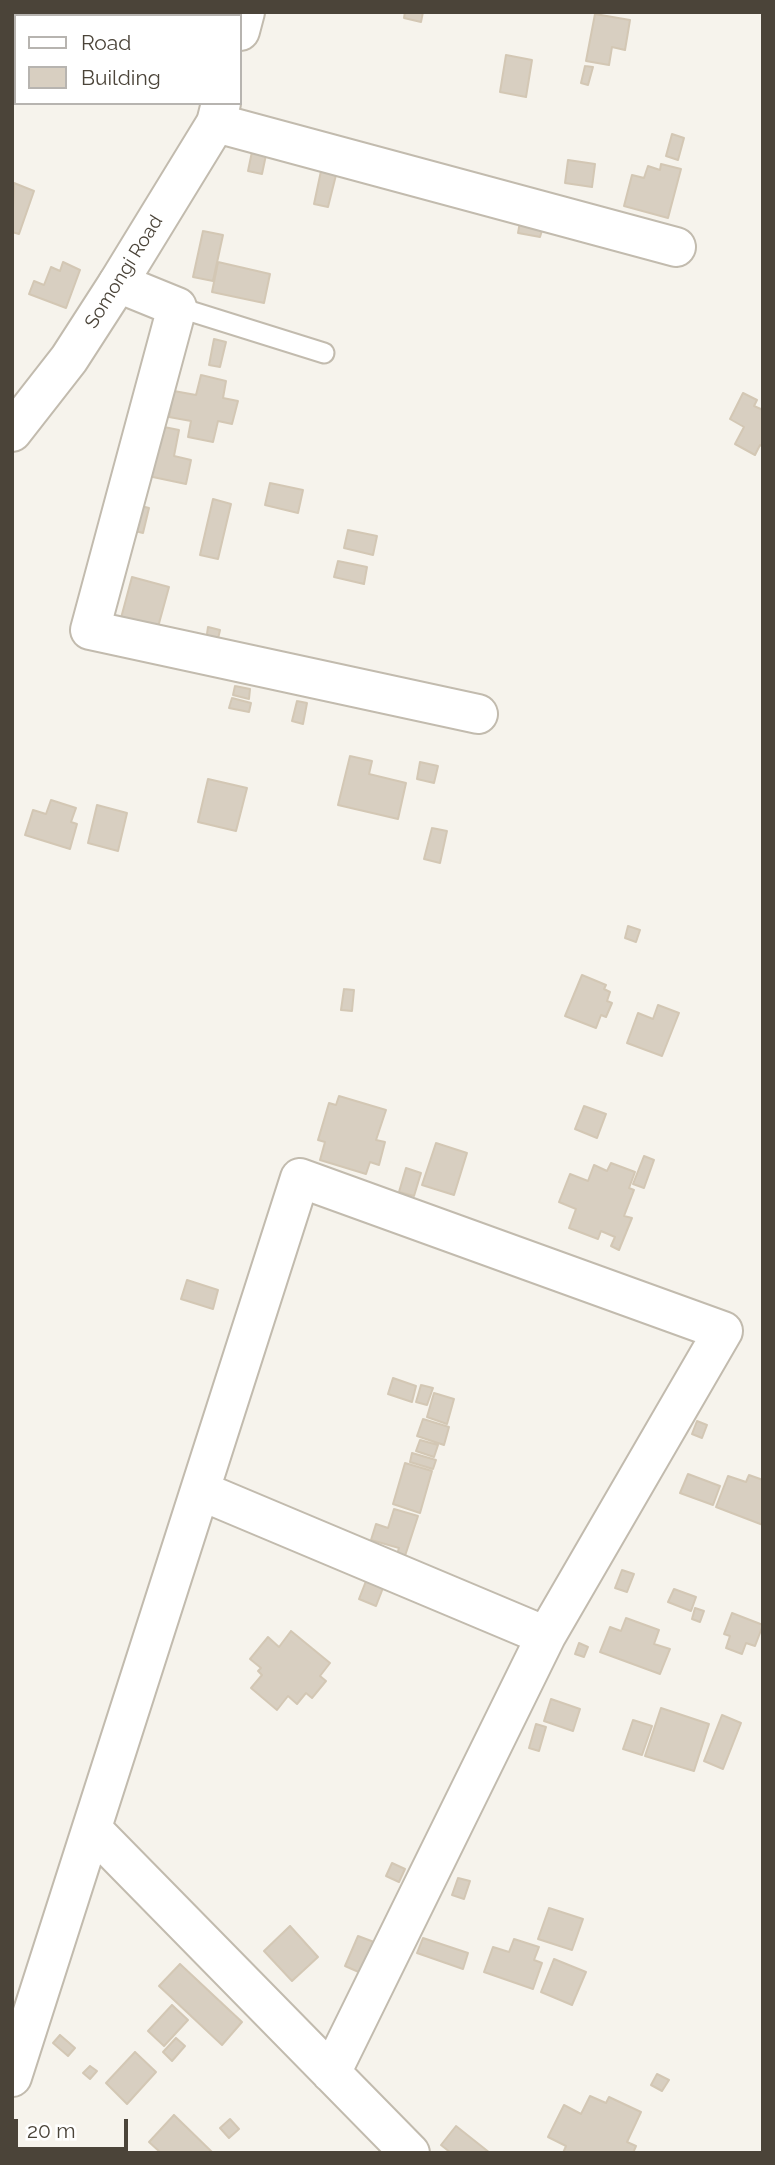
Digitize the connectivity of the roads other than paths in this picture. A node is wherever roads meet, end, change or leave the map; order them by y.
1 (218, 113) edge
2 (676, 247) dead end
3 (118, 283) junction
4 (177, 307) junction
5 (324, 353) dead end
6 (12, 432) edge
7 (478, 715) dead end
8 (201, 1491) junction
9 (545, 1636) junction
10 (92, 1829) junction
11 (331, 2073) junction
12 (12, 2077) edge
13 (410, 2153) edge

1 - 2 street
1 - 3 street, Somongi Road
3 - 4 street
3 - 6 street, Somongi Road
4 - 5 lane
4 - 7 street
8 - 9 street
8 - 9 street
8 - 10 street
9 - 11 street
10 - 11 street
10 - 12 street
11 - 13 street

